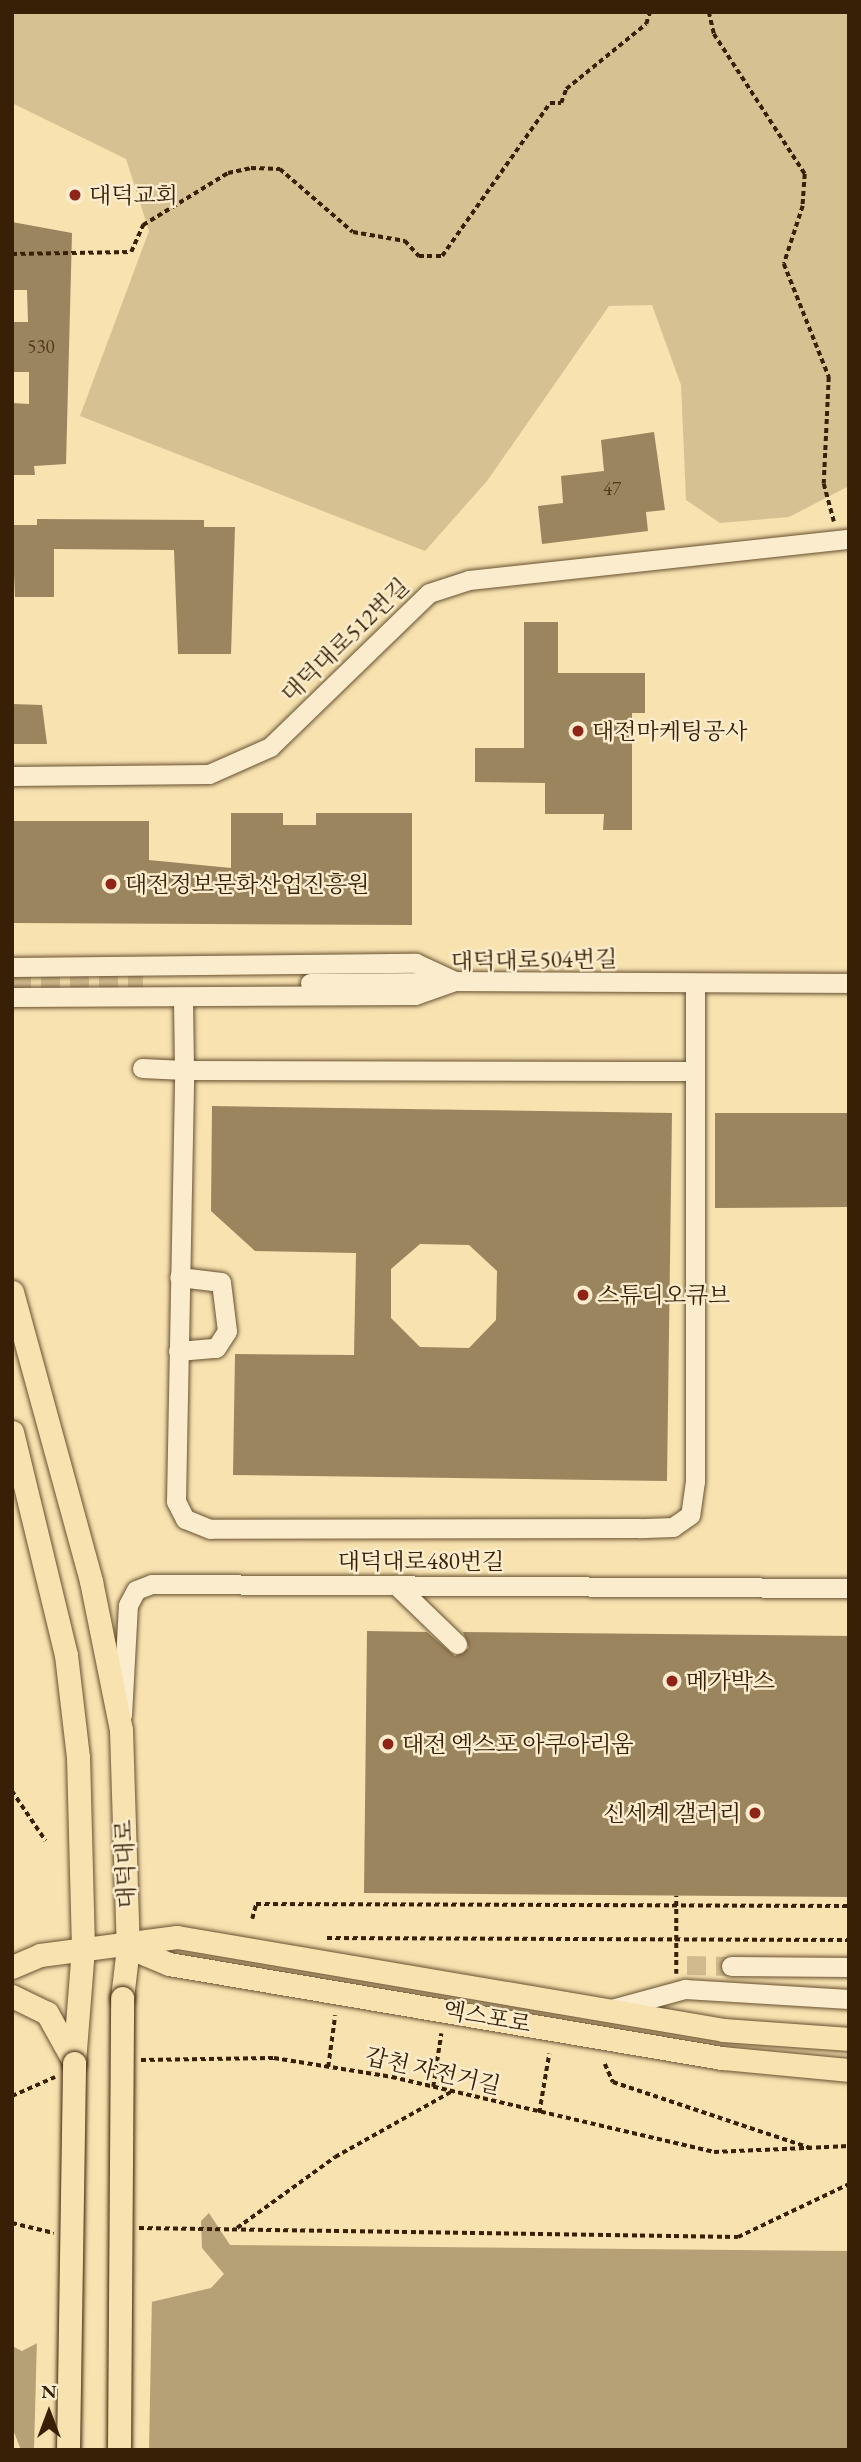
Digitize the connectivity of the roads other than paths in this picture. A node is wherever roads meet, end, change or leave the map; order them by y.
1 (844, 540) edge
2 (12, 776) edge
3 (125, 965) junction
4 (12, 967) edge
5 (456, 981) junction
6 (695, 983) junction
7 (849, 983) edge
8 (137, 990) junction
9 (12, 997) edge
10 (183, 997) junction
11 (142, 1068) dead end
12 (184, 1070) junction
13 (695, 1071) junction
14 (179, 1277) junction
15 (12, 1292) edge
16 (178, 1351) junction
17 (12, 1432) edge
18 (396, 1585) junction
19 (849, 1588) edge
20 (457, 1644) dead end
21 (121, 1730) junction
22 (128, 1947) junction
23 (83, 1948) junction
24 (731, 1966) tunnel mouth
25 (12, 1967) edge
26 (849, 1967) edge
27 (21, 1998) edge
28 (849, 1999) edge
29 (608, 2010) junction
30 (849, 2039) edge
31 (66, 2070) junction
32 (849, 2070) edge
33 (68, 2450) edge
34 (119, 2450) edge

1 - 2 street, 대덕대로512번길
3 - 4 street
3 - 5 street
3 - 8 street
5 - 6 street, 대덕대로504번길
5 - 8 street
5 - 10 street, 대덕대로504번길
6 - 7 street, 대덕대로504번길
6 - 13 street
8 - 9 street, 대덕대로504번길
8 - 10 street, 대덕대로504번길
10 - 12 street
11 - 12 street
12 - 13 street
12 - 14 street
13 - 16 street
14 - 16 street
14 - 16 street
15 - 21 main road, 대덕대로
17 - 23 main road, 대덕대로
18 - 19 street, 대덕대로480번길
18 - 20 street
18 - 21 street, 대덕대로480번길
21 - 22 main road, 대덕대로
22 - 23 main road, 엑스포로
22 - 29 main road, 엑스포로
22 - 32 main road, 엑스포로
22 - 34 main road, 대덕대로, bridge
23 - 25 main road, 엑스포로
23 - 31 main road, 대덕대로
24 - 26 street
27 - 31 main road
28 - 29 street
29 - 30 main road, 엑스포로
31 - 33 main road, 대덕대로, bridge

